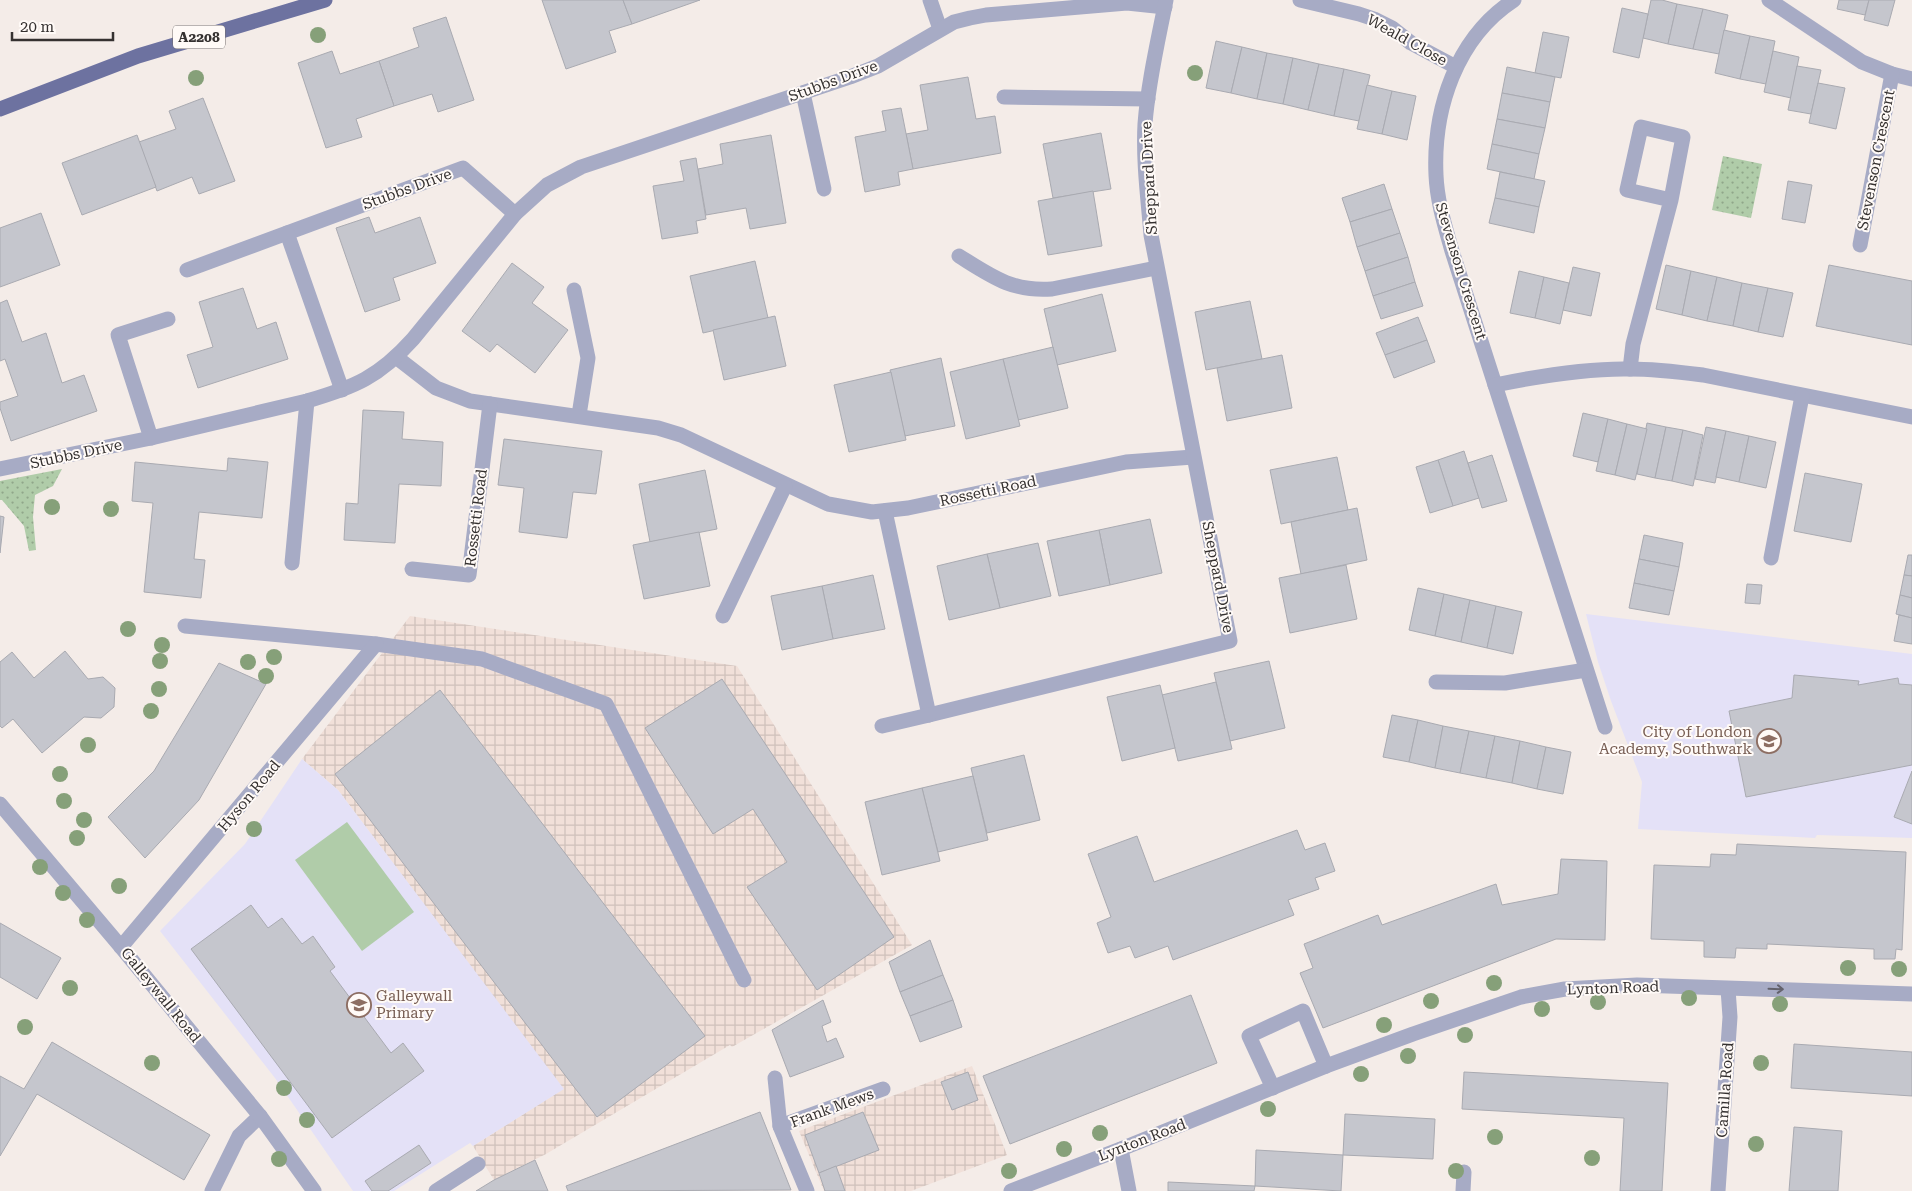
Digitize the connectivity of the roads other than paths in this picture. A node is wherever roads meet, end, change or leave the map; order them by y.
1 (324, 0) edge
2 (930, 0) edge
3 (1300, 0) edge
4 (1514, 0) edge
5 (1769, 0) edge
6 (1166, 4) edge
7 (940, 30) junction
8 (1456, 66) junction
9 (1892, 74) junction
10 (1912, 79) edge
11 (803, 93) junction
12 (1004, 97) dead end
13 (1148, 99) junction
14 (0, 109) edge
15 (824, 189) dead end
16 (1671, 200) junction
17 (514, 214) junction
18 (287, 234) junction
19 (1860, 245) dead end
20 (959, 256) dead end
21 (1156, 268) junction
22 (187, 270) dead end
23 (574, 290) dead end
24 (168, 319) dead end
25 (396, 357) junction
26 (1630, 368) junction
27 (1495, 385) junction
28 (342, 390) junction
29 (1802, 396) junction
30 (307, 402) junction
31 (490, 404) junction
32 (579, 416) junction
33 (1912, 417) edge
34 (151, 438) junction
35 (1193, 457) junction
36 (0, 469) edge
37 (785, 486) junction
38 (885, 511) junction
39 (1771, 558) dead end
40 (292, 563) dead end
41 (412, 568) dead end
42 (723, 616) dead end
43 (185, 626) dead end
44 (376, 644) junction
45 (1586, 670) junction
46 (1436, 682) dead end
47 (928, 715) junction
48 (882, 726) dead end
49 (1605, 727) dead end
50 (0, 804) edge
51 (121, 947) junction
52 (744, 980) dead end
53 (1728, 989) junction
54 (1912, 994) edge
55 (1326, 1066) junction
56 (775, 1078) dead end
57 (1273, 1088) junction
58 (883, 1089) dead end
59 (260, 1116) junction
60 (780, 1126) junction
61 (1121, 1149) junction
62 (478, 1164) dead end
63 (1464, 1172) dead end
64 (212, 1191) edge
65 (314, 1191) edge
66 (436, 1191) edge
67 (807, 1191) edge
68 (1011, 1191) edge
69 (1129, 1191) edge
70 (1463, 1191) edge
71 (1718, 1191) edge

1 - 14 main road, A2208
2 - 7 street
3 - 8 street, Weald Close
4 - 8 street, Stevenson Crescent
5 - 9 street, Stevenson Crescent
6 - 7 street, Stubbs Drive
6 - 13 street, Sheppard Drive
7 - 11 street, Stubbs Drive
8 - 27 street, Stevenson Crescent
9 - 10 street, Stevenson Crescent
9 - 19 street, Stevenson Crescent
11 - 15 street
11 - 17 street, Stubbs Drive
12 - 13 street
13 - 21 street, Sheppard Drive
16 - 16 street
16 - 26 street
17 - 18 street, Stubbs Drive
17 - 25 street, Stubbs Drive
18 - 22 street, Stubbs Drive
18 - 28 street
20 - 21 street
21 - 35 street, Sheppard Drive
23 - 32 street
24 - 34 street
25 - 28 street, Stubbs Drive
25 - 31 street, Rossetti Road
26 - 27 street
26 - 29 street
27 - 45 street, Stevenson Crescent
28 - 30 street, Stubbs Drive
29 - 33 street
29 - 39 street
30 - 34 street, Stubbs Drive
30 - 40 street
31 - 32 street, Rossetti Road
31 - 41 street, Rossetti Road
32 - 37 street, Rossetti Road
34 - 36 street, Stubbs Drive
35 - 38 street, Rossetti Road
35 - 47 street, Sheppard Drive
37 - 38 street, Rossetti Road
37 - 42 street
38 - 47 street
43 - 44 street
44 - 51 street, Hyson Road
44 - 52 street
45 - 46 street
45 - 49 street, Stevenson Crescent
47 - 48 street, Sheppard Drive
50 - 51 street, Galleywall Road
51 - 59 street, Galleywall Road
53 -> 54 street, Lynton Road
53 - 55 street, Lynton Road
53 - 71 street, Camilla Road
55 - 57 street, Lynton Road
55 - 57 street
56 - 60 street, Frank Mews
57 - 61 street, Lynton Road
58 - 60 street, Frank Mews
59 - 64 street
59 - 65 street, Galleywall Road
60 - 67 street, Frank Mews
61 - 68 street, Lynton Road
61 - 69 street
62 - 66 street
63 - 70 street

